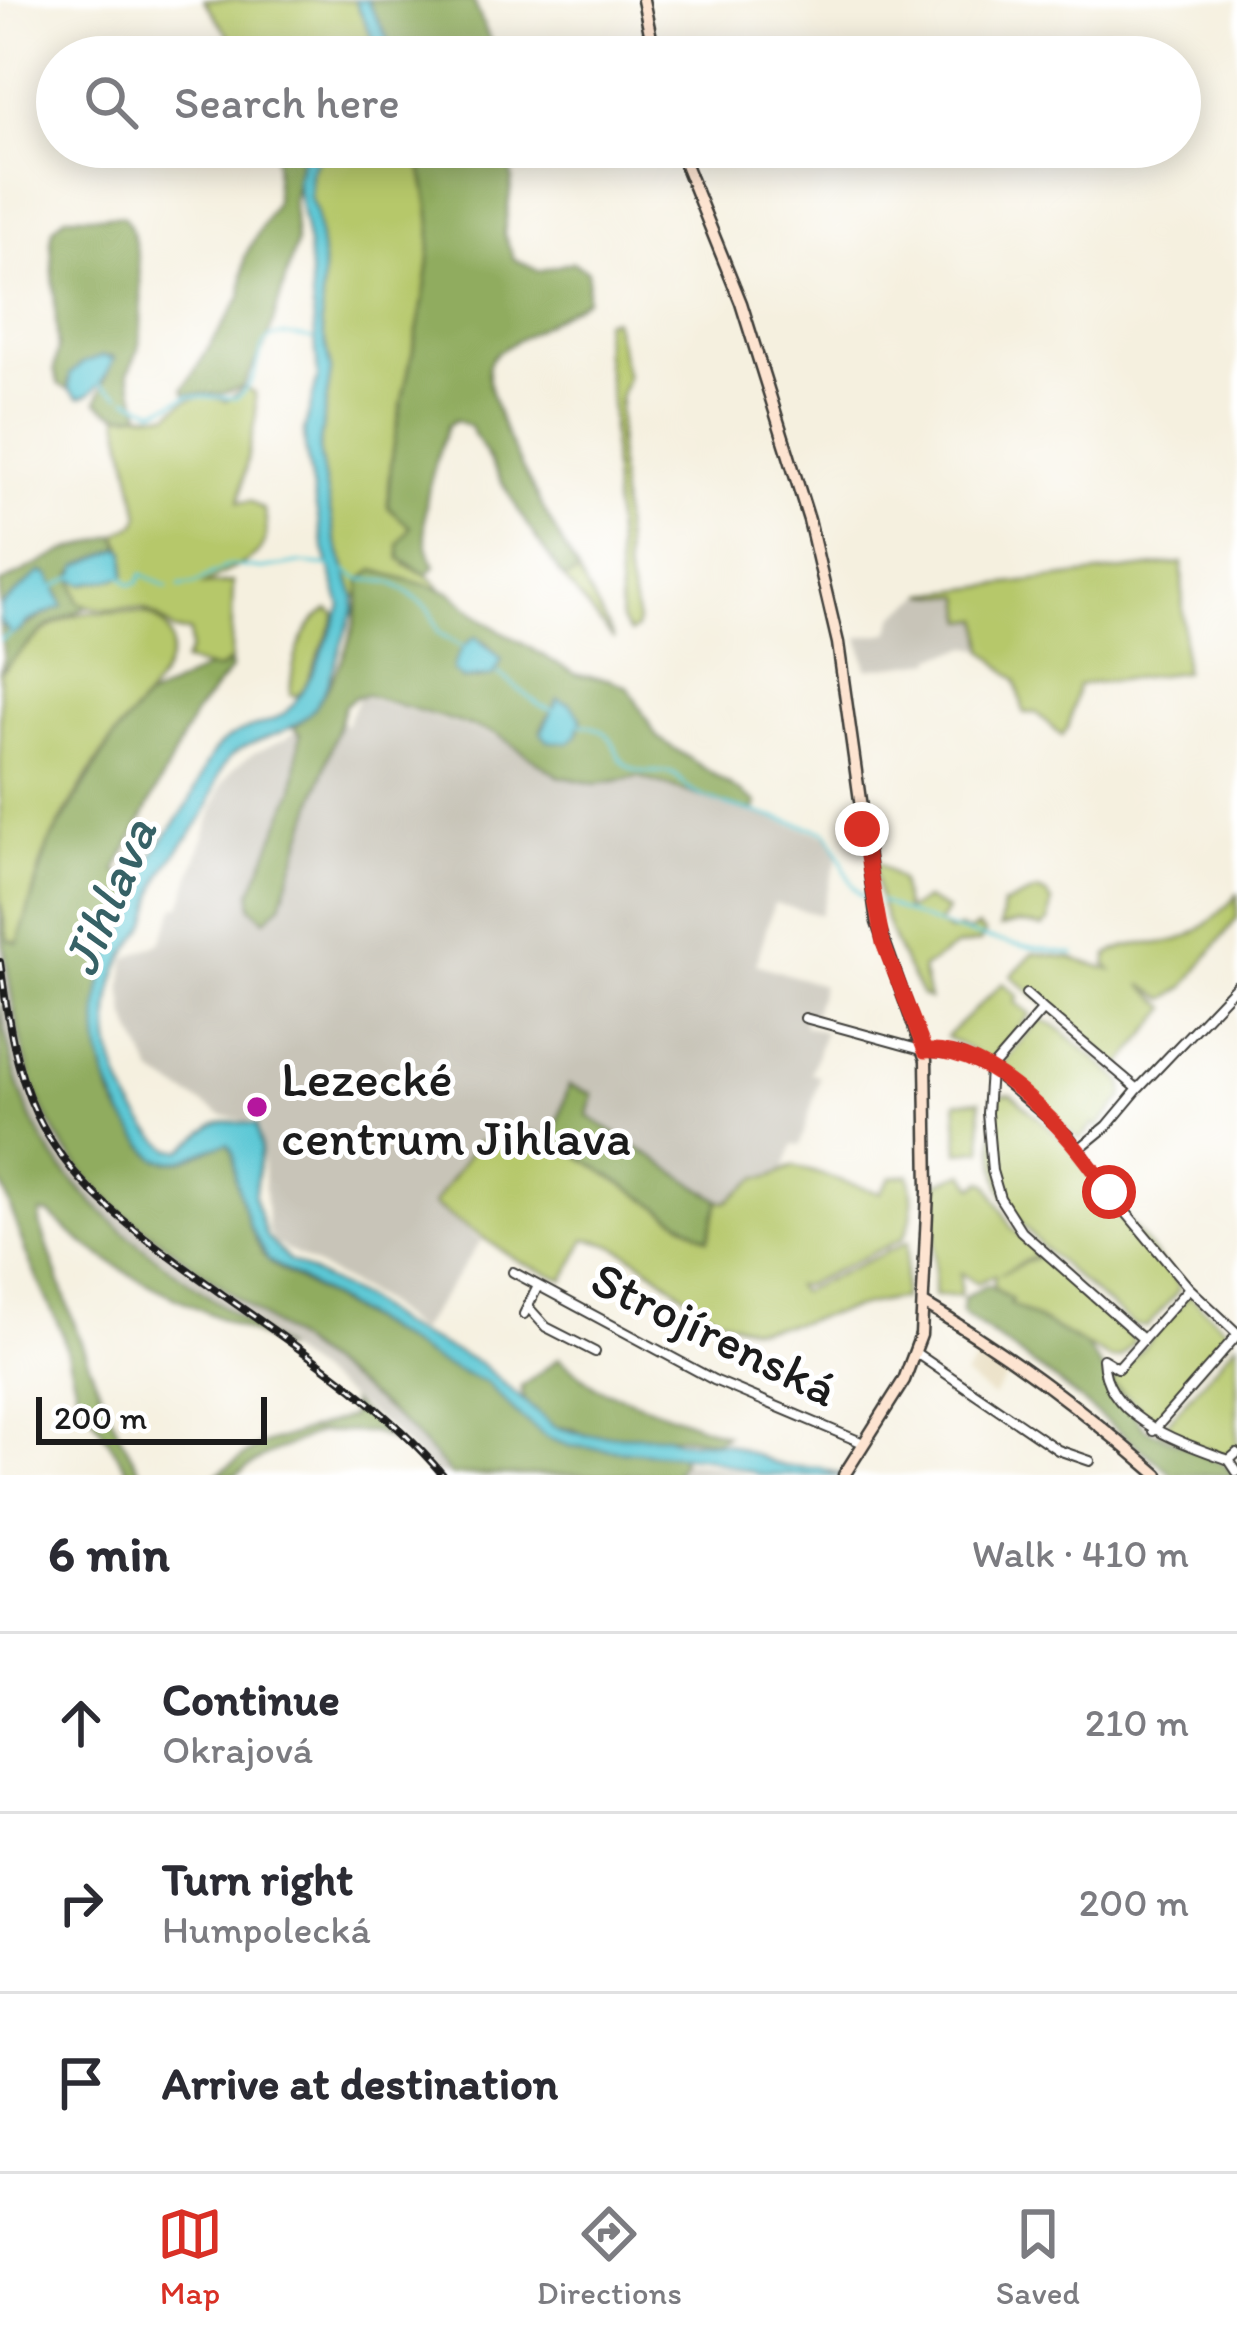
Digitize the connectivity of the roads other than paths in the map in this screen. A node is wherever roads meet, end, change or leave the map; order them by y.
1 (643, 0) edge
2 (651, 36) edge
3 (686, 168) edge
4 (1237, 986) edge
5 (1025, 994) dead end
6 (1043, 1009) junction
7 (805, 1018) dead end
8 (925, 1051) junction
9 (990, 1070) junction
10 (1138, 1089) junction
11 (1080, 1148) junction
12 (513, 1272) dead end
13 (538, 1286) junction
14 (1189, 1288) junction
15 (924, 1304) junction
16 (1237, 1334) edge
17 (1143, 1339) junction
18 (595, 1352) dead end
19 (916, 1353) junction
20 (1153, 1431) junction
21 (861, 1442) junction
22 (1233, 1457) edge
23 (1090, 1461) dead end
24 (846, 1470) edge
25 (1237, 1472) edge
26 (1158, 1475) edge

1 - 2 main road
3 - 8 main road
4 - 10 street
5 - 6 street
6 - 9 street
6 - 10 street
7 - 8 street
8 - 9 street
8 - 15 main road
9 - 11 street
9 - 17 street
10 - 11 street
11 - 14 street
12 - 13 street, Strojírenská
13 - 18 street, Strojírenská
13 - 21 street, Strojírenská
14 - 16 street
14 - 17 street
15 - 19 main road
15 - 26 main road
16 - 20 street
17 - 20 street
19 - 21 main road
19 - 23 street
20 - 22 street
21 - 24 main road
22 - 25 street

